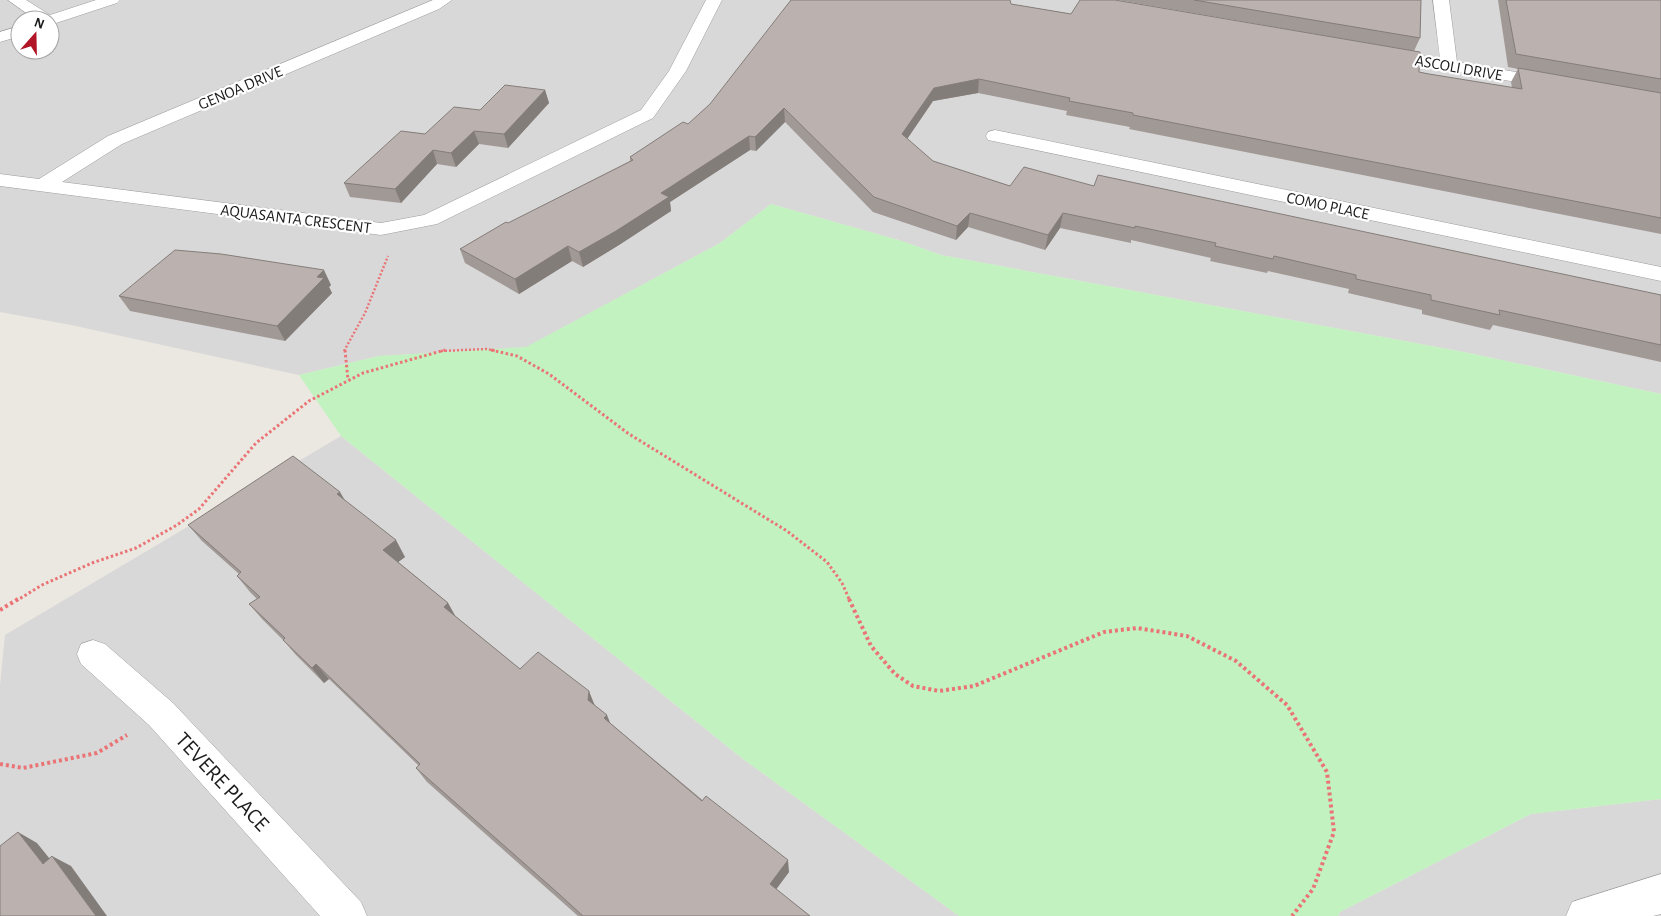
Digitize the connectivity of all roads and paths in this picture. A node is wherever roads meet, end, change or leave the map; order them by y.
1 (16, 0) edge
2 (112, 0) edge
3 (444, 0) edge
4 (714, 0) edge
5 (1441, 0) edge
6 (32, 10) edge
7 (60, 17) edge
8 (1371, 51) edge
9 (1449, 65) junction
10 (1565, 85) edge
11 (995, 136) dead end
12 (0, 180) edge
13 (42, 186) junction
14 (398, 226) junction
15 (1661, 274) edge
16 (348, 380) junction
17 (0, 610) edge
18 (93, 654) dead end
19 (161, 714) junction
20 (0, 764) edge
21 (1661, 894) edge
22 (347, 916) edge
23 (1292, 916) edge
24 (1586, 916) edge

1 - 6 street
2 - 7 street
3 - 13 street, GENOA DRIVE
4 - 14 street, AQUASANTA CRESCENT
5 - 9 street
8 - 9 street, ASCOLI DRIVE
9 - 10 street, ASCOLI DRIVE
11 - 15 street, COMO PLACE
12 - 13 street, AQUASANTA CRESCENT
13 - 14 street, AQUASANTA CRESCENT
14 - 16 path
16 - 17 path
16 - 23 path
18 - 19 street, TEVERE PLACE
19 - 20 path
19 - 22 street, TEVERE PLACE
21 - 24 street

